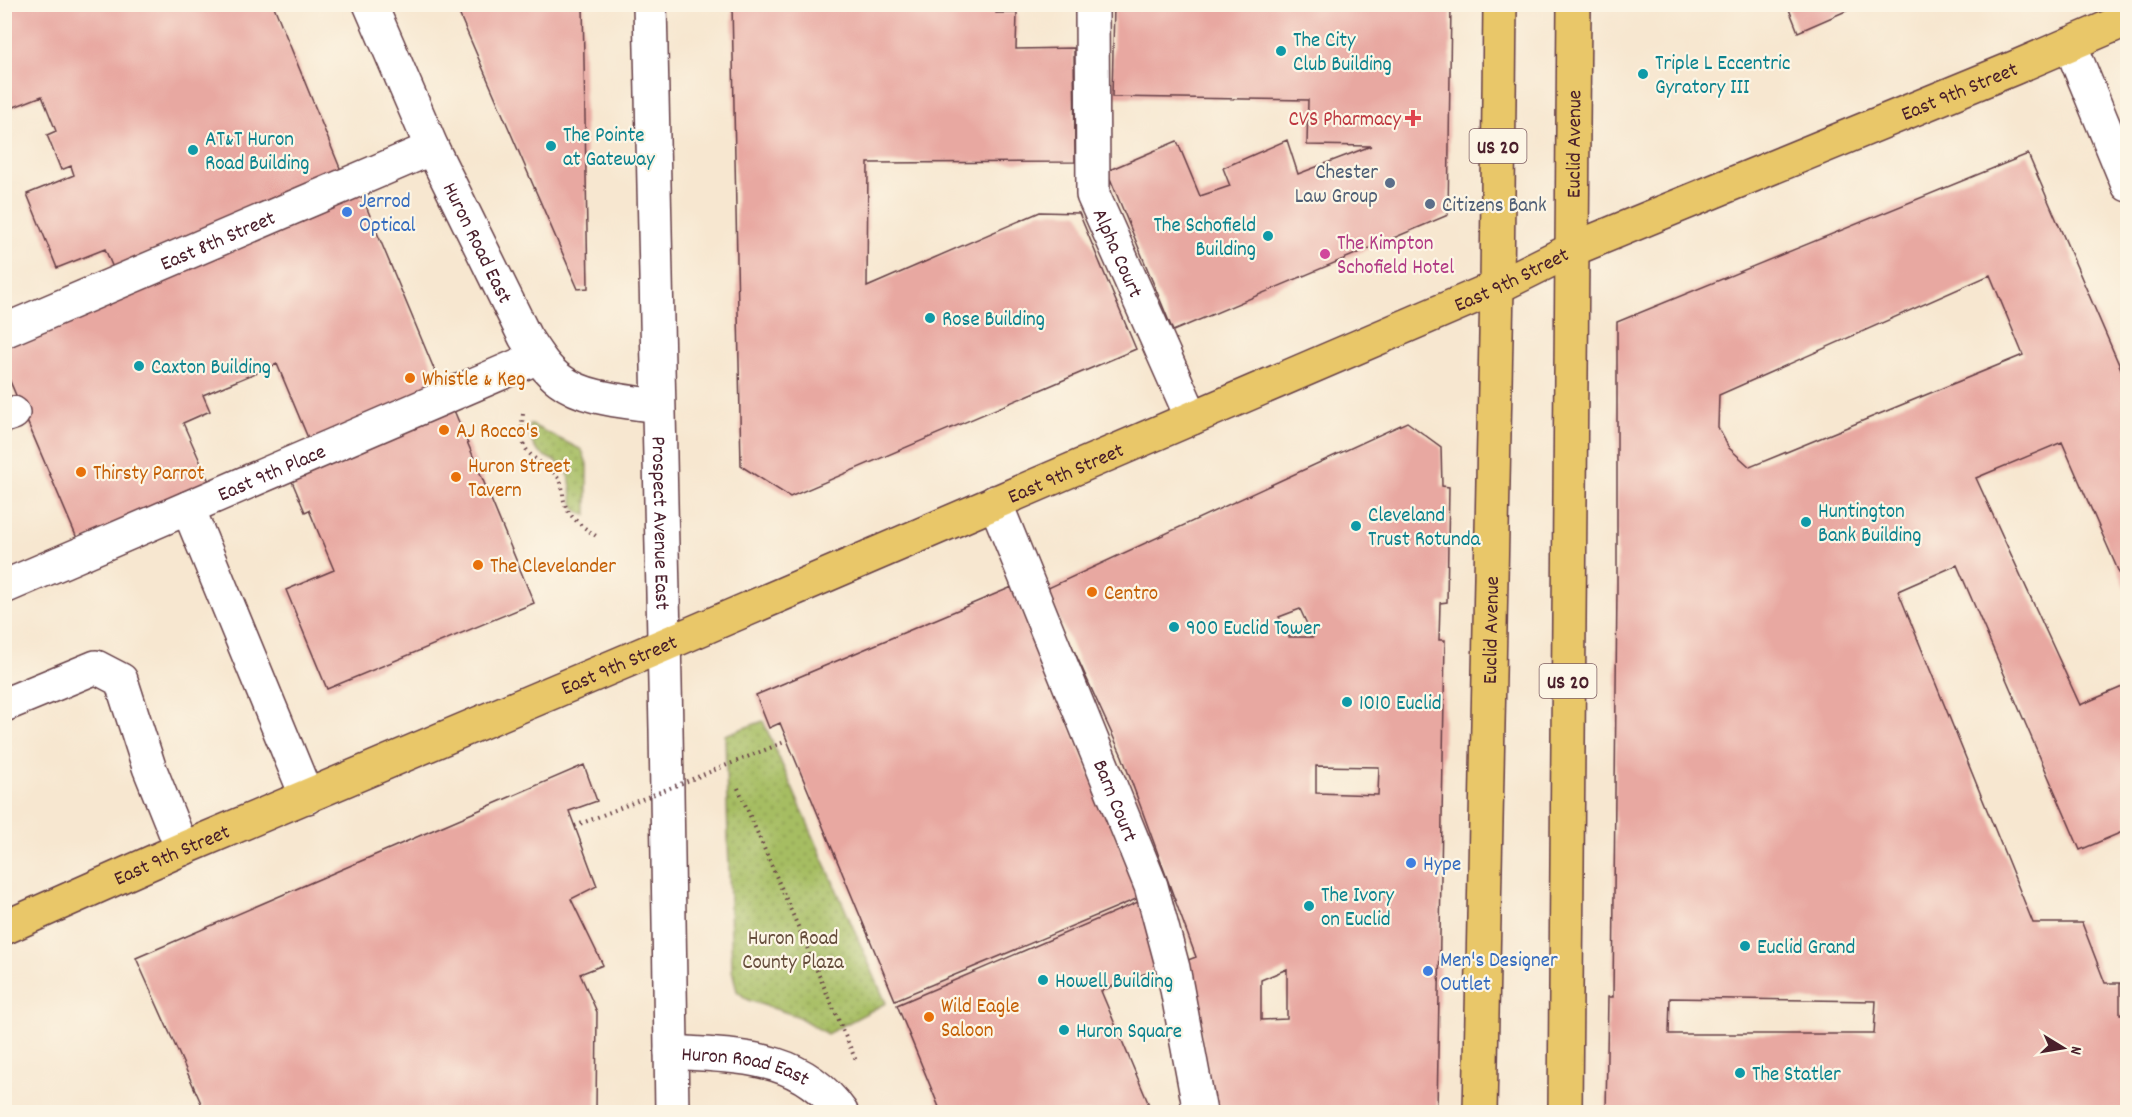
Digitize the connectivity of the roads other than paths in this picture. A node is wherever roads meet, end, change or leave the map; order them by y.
1 (370, 4) edge
2 (650, 4) edge
3 (1092, 4) edge
4 (1500, 4) edge
5 (1574, 4) edge
6 (2127, 19) edge
7 (2070, 44) junction
8 (432, 148) junction
9 (2127, 185) edge
10 (1571, 250) junction
11 (1497, 287) junction
12 (4, 331) edge
13 (538, 357) junction
14 (658, 406) junction
15 (1192, 418) junction
16 (995, 502) junction
17 (188, 508) junction
18 (4, 587) edge
19 (664, 645) junction
20 (4, 705) edge
21 (307, 797) junction
22 (183, 849) junction
23 (4, 928) edge
24 (671, 1052) junction
25 (672, 1113) edge
26 (841, 1113) edge
27 (1200, 1113) edge
28 (1480, 1113) edge
29 (1565, 1113) edge

1 - 8 street, Huron Road East
2 - 14 street, Prospect Avenue East
3 - 15 street, Alpha Court
4 - 11 main road, Euclid Avenue / US 20
5 - 10 main road, Euclid Avenue / US 20
6 - 7 main road, East 9th Street
7 - 9 street
7 - 10 main road, East 9th Street
8 - 12 street, East 8th Street
8 - 13 street, Huron Road East
10 - 11 main road, East 9th Street
10 - 29 main road, Euclid Avenue / US 20
11 - 15 main road, East 9th Street
11 - 28 main road, Euclid Avenue / US 20
13 - 14 street, Huron Road East
13 - 17 street, East 9th Place
14 - 19 street, Prospect Avenue East
15 - 16 main road, East 9th Street
16 - 19 main road, East 9th Street
16 - 27 street, Barn Court
17 - 18 street, East 9th Place
17 - 21 street
19 - 21 main road, East 9th Street
19 - 24 street, Prospect Avenue East
20 - 22 street
21 - 22 main road, East 9th Street
22 - 23 main road, East 9th Street
24 - 25 street, Prospect Avenue East
24 - 26 street, Huron Road East

